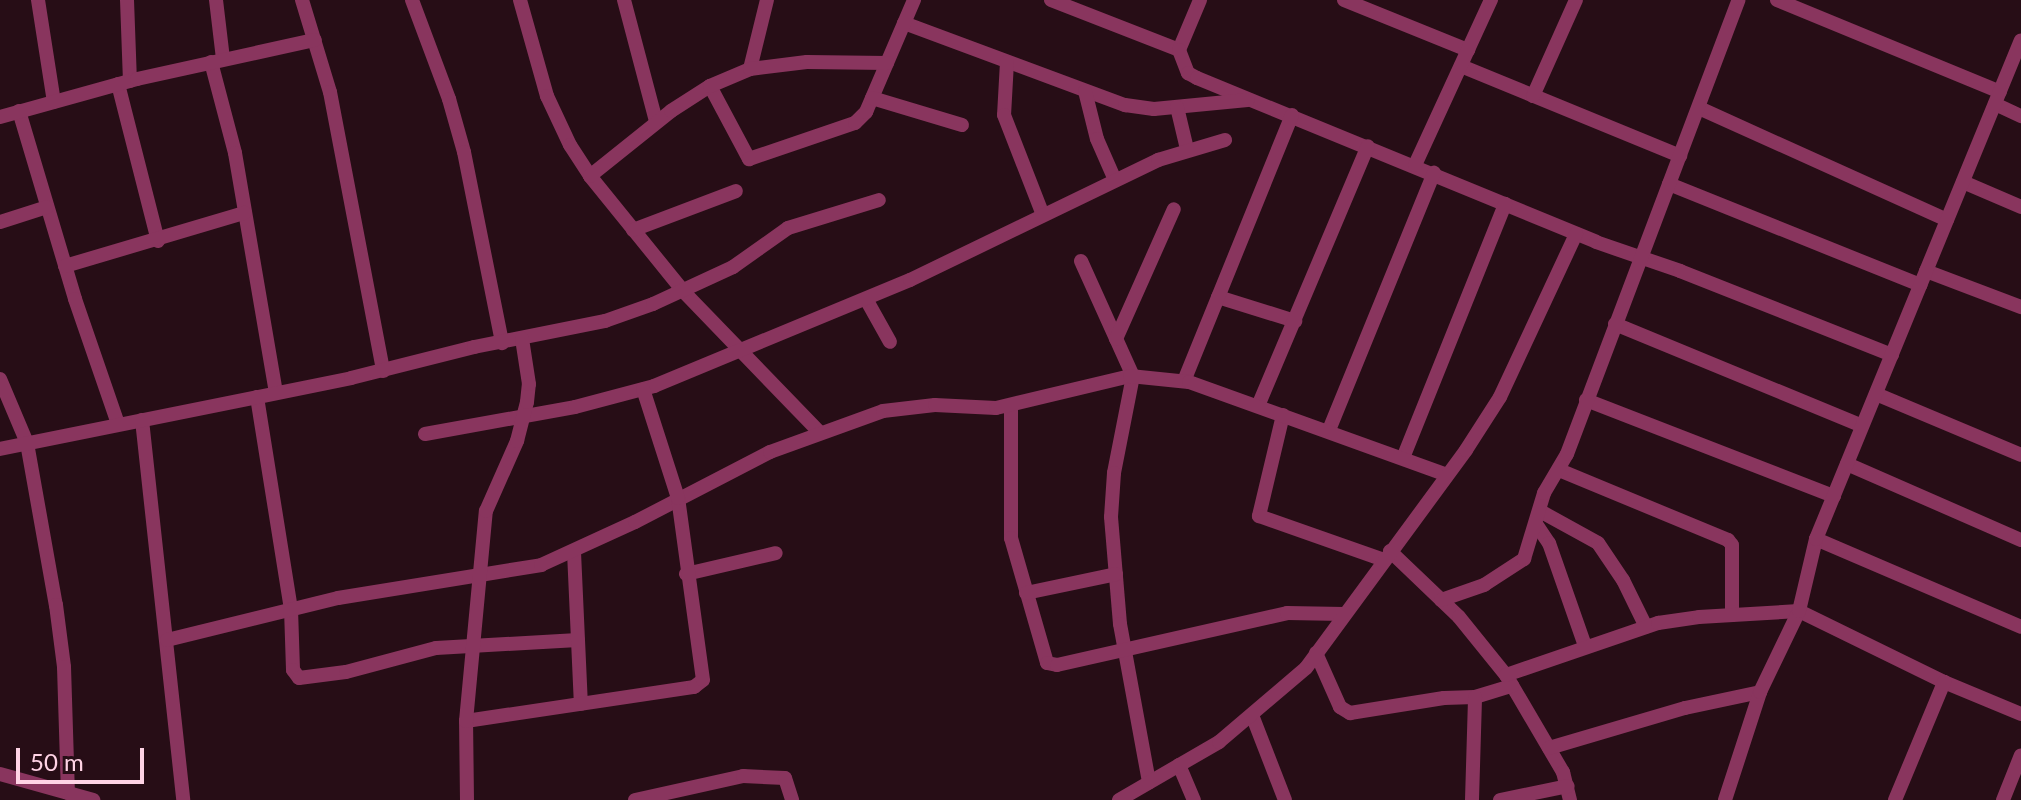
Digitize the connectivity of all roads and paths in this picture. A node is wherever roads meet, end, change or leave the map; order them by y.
1 (38, 0) edge
2 (127, 0) edge
3 (216, 0) edge
4 (302, 0) edge
5 (412, 0) edge
6 (520, 0) edge
7 (624, 0) edge
8 (767, 0) edge
9 (914, 0) edge
10 (1051, 0) edge
11 (1200, 0) edge
12 (1344, 0) edge
13 (1491, 0) edge
14 (1576, 0) edge
15 (1739, 0) edge
16 (1777, 0) edge
17 (904, 23) junction
18 (315, 40) junction
19 (2021, 40) edge
20 (1179, 50) junction
21 (1468, 50) junction
22 (217, 61) junction
23 (1007, 62) junction
24 (887, 63) junction
25 (1461, 66) junction
26 (750, 69) junction
27 (124, 82) junction
28 (710, 86) junction
29 (1085, 91) junction
30 (1533, 96) junction
31 (872, 98) junction
32 (1997, 98) junction
33 (1252, 100) junction
34 (54, 102) junction
35 (1177, 107) junction
36 (1699, 108) junction
37 (19, 111) junction
38 (1292, 115) junction
39 (2021, 116) edge
40 (0, 117) edge
41 (656, 121) junction
42 (962, 125) dead end
43 (1225, 140) dead end
44 (1368, 146) junction
45 (1187, 149) junction
46 (1680, 156) junction
47 (1415, 165) junction
48 (1434, 173) junction
49 (590, 176) junction
50 (1115, 180) junction
51 (1963, 182) junction
52 (1669, 184) junction
53 (736, 191) dead end
54 (879, 200) dead end
55 (1505, 204) junction
56 (47, 207) junction
57 (2021, 207) edge
58 (1174, 209) dead end
59 (244, 213) junction
60 (1043, 215) junction
61 (1947, 220) junction
62 (0, 222) edge
63 (633, 230) junction
64 (1576, 234) junction
65 (158, 241) junction
66 (1640, 257) junction
67 (1081, 261) dead end
68 (65, 266) junction
69 (1926, 271) junction
70 (1920, 285) junction
71 (683, 291) junction
72 (1218, 297) junction
73 (866, 299) junction
74 (2021, 307) edge
75 (1295, 321) junction
76 (1615, 324) junction
77 (522, 339) junction
78 (1116, 339) junction
79 (890, 342) dead end
80 (502, 343) junction
81 (739, 348) junction
82 (1892, 355) junction
83 (383, 371) junction
84 (1133, 376) junction
85 (0, 379) edge
86 (1184, 381) junction
87 (643, 389) junction
88 (276, 393) junction
89 (1876, 394) junction
90 (257, 397) junction
91 (1586, 400) junction
92 (1011, 405) junction
93 (1258, 406) junction
94 (1283, 415) junction
95 (524, 417) junction
96 (142, 420) junction
97 (118, 424) junction
98 (1862, 426) junction
99 (1329, 430) junction
100 (820, 433) junction
101 (425, 434) dead end
102 (27, 443) junction
103 (0, 449) edge
104 (2021, 455) edge
105 (1403, 458) junction
106 (1847, 464) junction
107 (1559, 470) junction
108 (1447, 475) junction
109 (1834, 496) junction
110 (678, 498) junction
111 (1538, 517) junction
112 (1816, 539) junction
113 (2021, 540) edge
114 (574, 552) junction
115 (776, 553) dead end
116 (1387, 555) junction
117 (481, 574) junction
118 (686, 574) junction
119 (1116, 574) junction
120 (1026, 593) junction
121 (1441, 600) junction
122 (291, 609) junction
123 (1799, 611) junction
124 (1344, 614) junction
125 (1732, 615) junction
126 (1646, 627) junction
127 (2021, 627) edge
128 (167, 640) junction
129 (578, 640) junction
130 (473, 645) junction
131 (1585, 646) junction
132 (1125, 649) junction
133 (1316, 653) junction
134 (1509, 681) junction
135 (1944, 682) junction
136 (1760, 692) junction
137 (1475, 697) junction
138 (581, 704) junction
139 (2021, 714) edge
140 (1252, 715) junction
141 (466, 721) junction
142 (1549, 748) junction
143 (2021, 755) edge
144 (1179, 765) junction
145 (0, 774) edge
146 (1149, 782) junction
147 (2015, 786) edge
148 (68, 793) junction
149 (1569, 793) edge
150 (91, 800) edge
151 (183, 800) edge
152 (467, 800) edge
153 (635, 800) edge
154 (792, 800) edge
155 (1119, 800) edge
156 (1194, 800) edge
157 (1285, 800) edge
158 (1472, 800) edge
159 (1500, 800) edge
160 (1726, 800) edge
161 (1895, 800) edge
162 (2003, 800) edge

1 - 34 street
2 - 27 street
3 - 22 street
4 - 18 street
5 - 80 street
6 - 49 street
7 - 41 street
8 - 26 street
9 - 17 street
10 - 20 street
11 - 20 street
12 - 21 street
13 - 21 street
14 - 30 street
15 - 36 street
16 - 32 street
17 - 23 street
17 - 24 street
18 - 22 street
18 - 83 street
19 - 32 street
20 - 33 street
21 - 25 street
22 - 27 street
22 - 59 street
23 - 29 street
23 - 60 street
24 - 26 street
24 - 31 street
25 - 30 street
25 - 47 street
26 - 28 street
27 - 34 street
27 - 65 street
28 - 31 street
28 - 41 street
29 - 35 street
29 - 50 street
30 - 46 street
31 - 42 street
32 - 39 street
32 - 51 street
33 - 35 street
33 - 38 street
34 - 37 street
35 - 45 street
36 - 46 street
36 - 61 street
37 - 40 street
37 - 56 street
38 - 44 street
38 - 72 street
41 - 49 street
43 - 45 street
44 - 47 street
44 - 75 street
45 - 50 street
46 - 52 street
47 - 48 street
48 - 55 street
48 - 99 street
49 - 63 street
50 - 60 street
51 - 57 street
51 - 61 street
52 - 66 street
52 - 70 street
53 - 63 street
54 - 71 street
55 - 64 street
55 - 105 street
56 - 62 street
56 - 68 street
58 - 78 street
59 - 65 street
59 - 88 street
60 - 73 street
61 - 69 street
63 - 71 street
64 - 66 street
64 - 108 street
65 - 68 street
66 - 76 street
66 - 82 street
67 - 78 street
68 - 97 street
69 - 70 street
69 - 74 street
70 - 82 street
71 - 77 street
71 - 81 street
72 - 75 street
72 - 86 street
73 - 79 street
73 - 81 street
75 - 93 street
76 - 91 street
76 - 98 street
77 - 80 street
77 - 95 street
78 - 84 street
80 - 83 street
81 - 87 street
81 - 100 street
82 - 89 street
83 - 88 street
84 - 86 street
84 - 92 street
84 - 119 street
85 - 102 street
86 - 93 street
87 - 95 street
87 - 110 street
88 - 90 street
89 - 98 street
89 - 104 street
90 - 96 street
90 - 122 street
91 - 107 street
91 - 109 street
92 - 100 street
92 - 120 street
93 - 94 street
94 - 99 street
94 - 116 street
95 - 101 street
95 - 117 street
96 - 97 street
96 - 128 street
97 - 102 street
98 - 106 street
99 - 105 street
100 - 110 street
102 - 103 street
102 - 148 street
105 - 108 street
106 - 109 street
106 - 113 street
107 - 111 street
107 - 125 street
108 - 116 street
109 - 112 street
110 - 114 street
110 - 118 street
111 - 121 street
111 - 126 street
111 - 131 street
112 - 123 street
112 - 127 street
114 - 117 street
114 - 129 street
115 - 118 street
116 - 121 street
116 - 124 street
117 - 122 street
117 - 130 street
118 - 138 street
119 - 120 street
119 - 132 street
120 - 132 street
121 - 134 street
122 - 128 street
122 - 130 street
123 - 125 street
123 - 135 street
123 - 136 street
124 - 132 street
124 - 133 street
125 - 126 street
126 - 131 street
128 - 151 street
129 - 130 street
129 - 138 street
130 - 141 street
131 - 134 street
132 - 146 street
133 - 137 street
133 - 140 street
134 - 137 street
134 - 142 street
135 - 139 street
135 - 161 street
136 - 142 street
136 - 160 street
137 - 158 street
138 - 141 street
140 - 144 street
140 - 157 street
141 - 152 street
142 - 149 street
143 - 147 street
144 - 146 street
144 - 156 street
145 - 148 street
146 - 155 street
147 - 162 street
148 - 150 street
149 - 159 street
153 - 154 street

